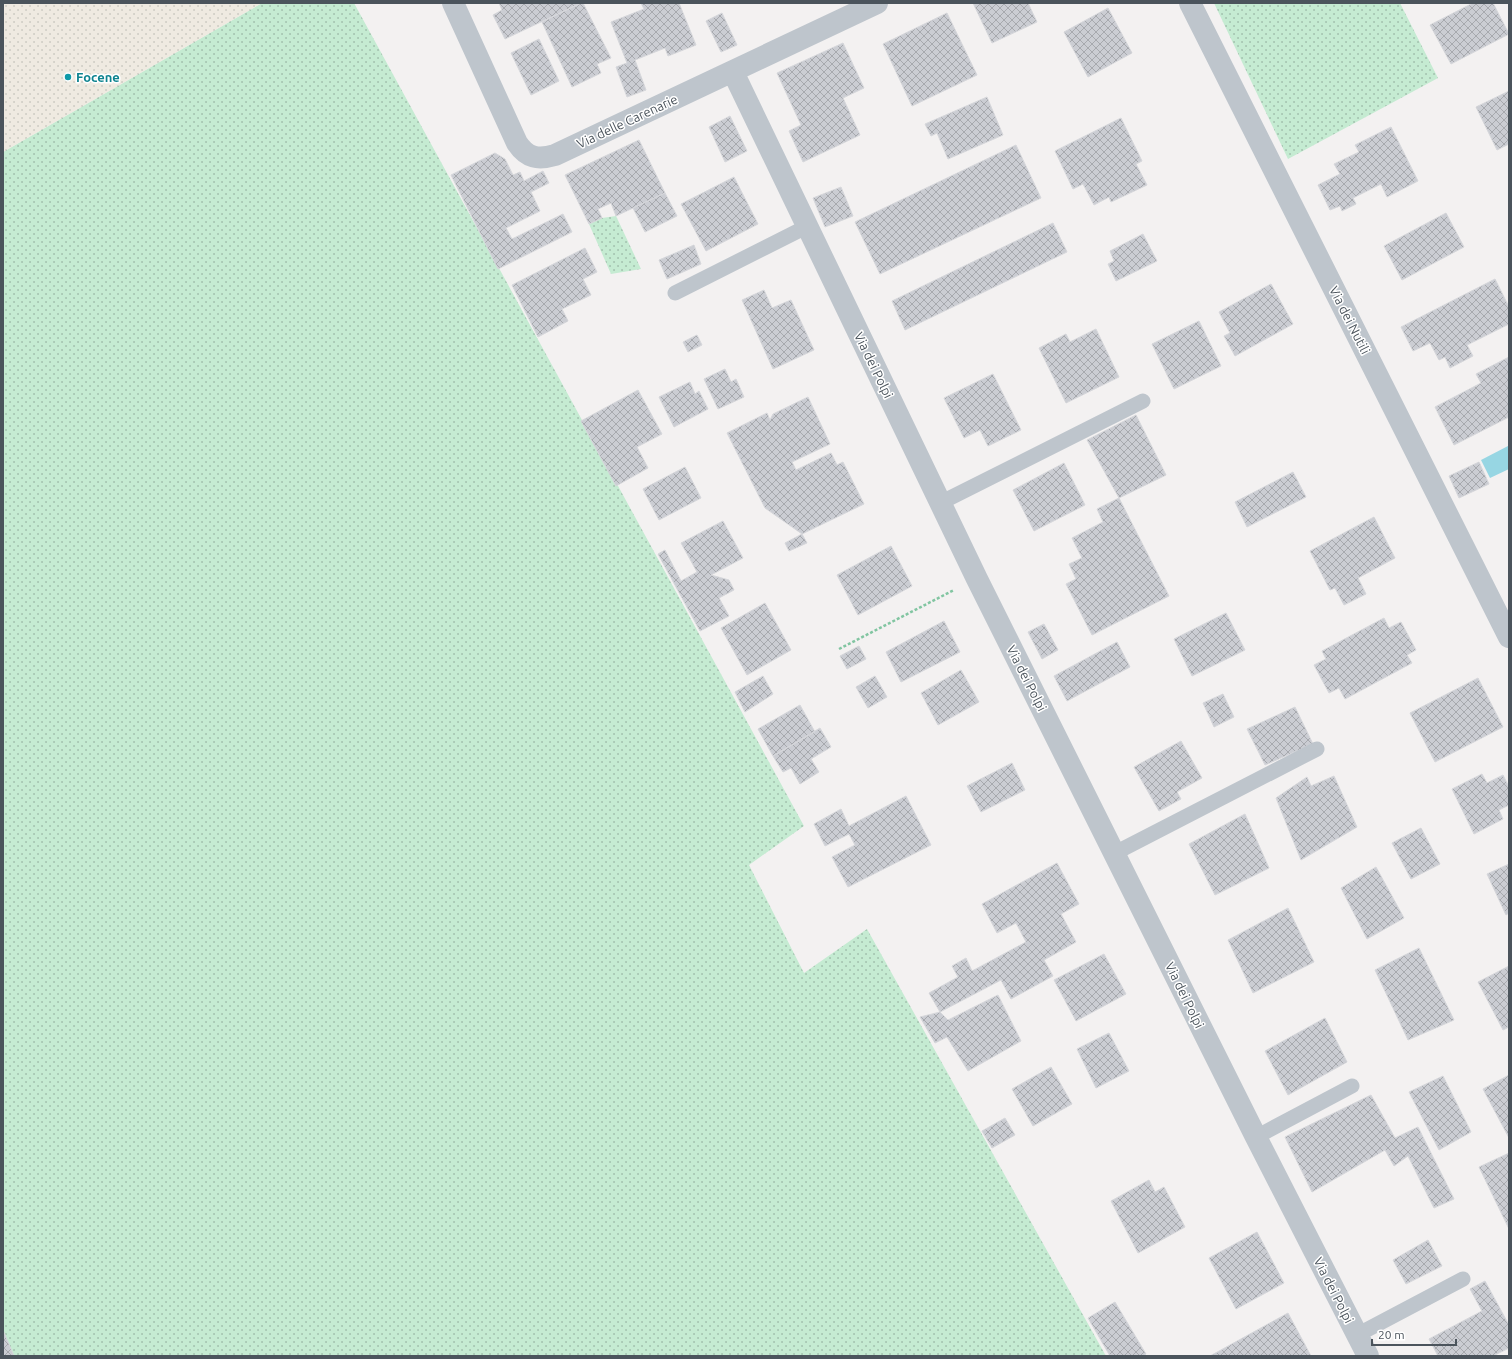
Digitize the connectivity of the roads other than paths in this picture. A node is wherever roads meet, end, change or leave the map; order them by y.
1 (453, 3) edge
2 (877, 3) edge
3 (1190, 3) edge
4 (733, 72) junction
5 (808, 226) junction
6 (675, 293) dead end
7 (1143, 401) dead end
8 (940, 503) junction
9 (1509, 637) edge
10 (1316, 749) dead end
11 (1115, 853) junction
12 (1352, 1086) dead end
13 (1256, 1138) junction
14 (1463, 1279) dead end
15 (1357, 1335) junction
16 (1368, 1356) edge

1 - 4 street, Via delle Carenarie
2 - 4 street, Via delle Carenarie
3 - 9 street, Via dei Nutili
4 - 5 street, Via dei Polpi
5 - 6 lane
5 - 8 street, Via dei Polpi
7 - 8 lane
8 - 11 street, Via dei Polpi
10 - 11 lane
11 - 13 street, Via dei Polpi
12 - 13 lane
13 - 15 street, Via dei Polpi
14 - 15 lane, Via dei Polpi
15 - 16 street, Via dei Polpi

